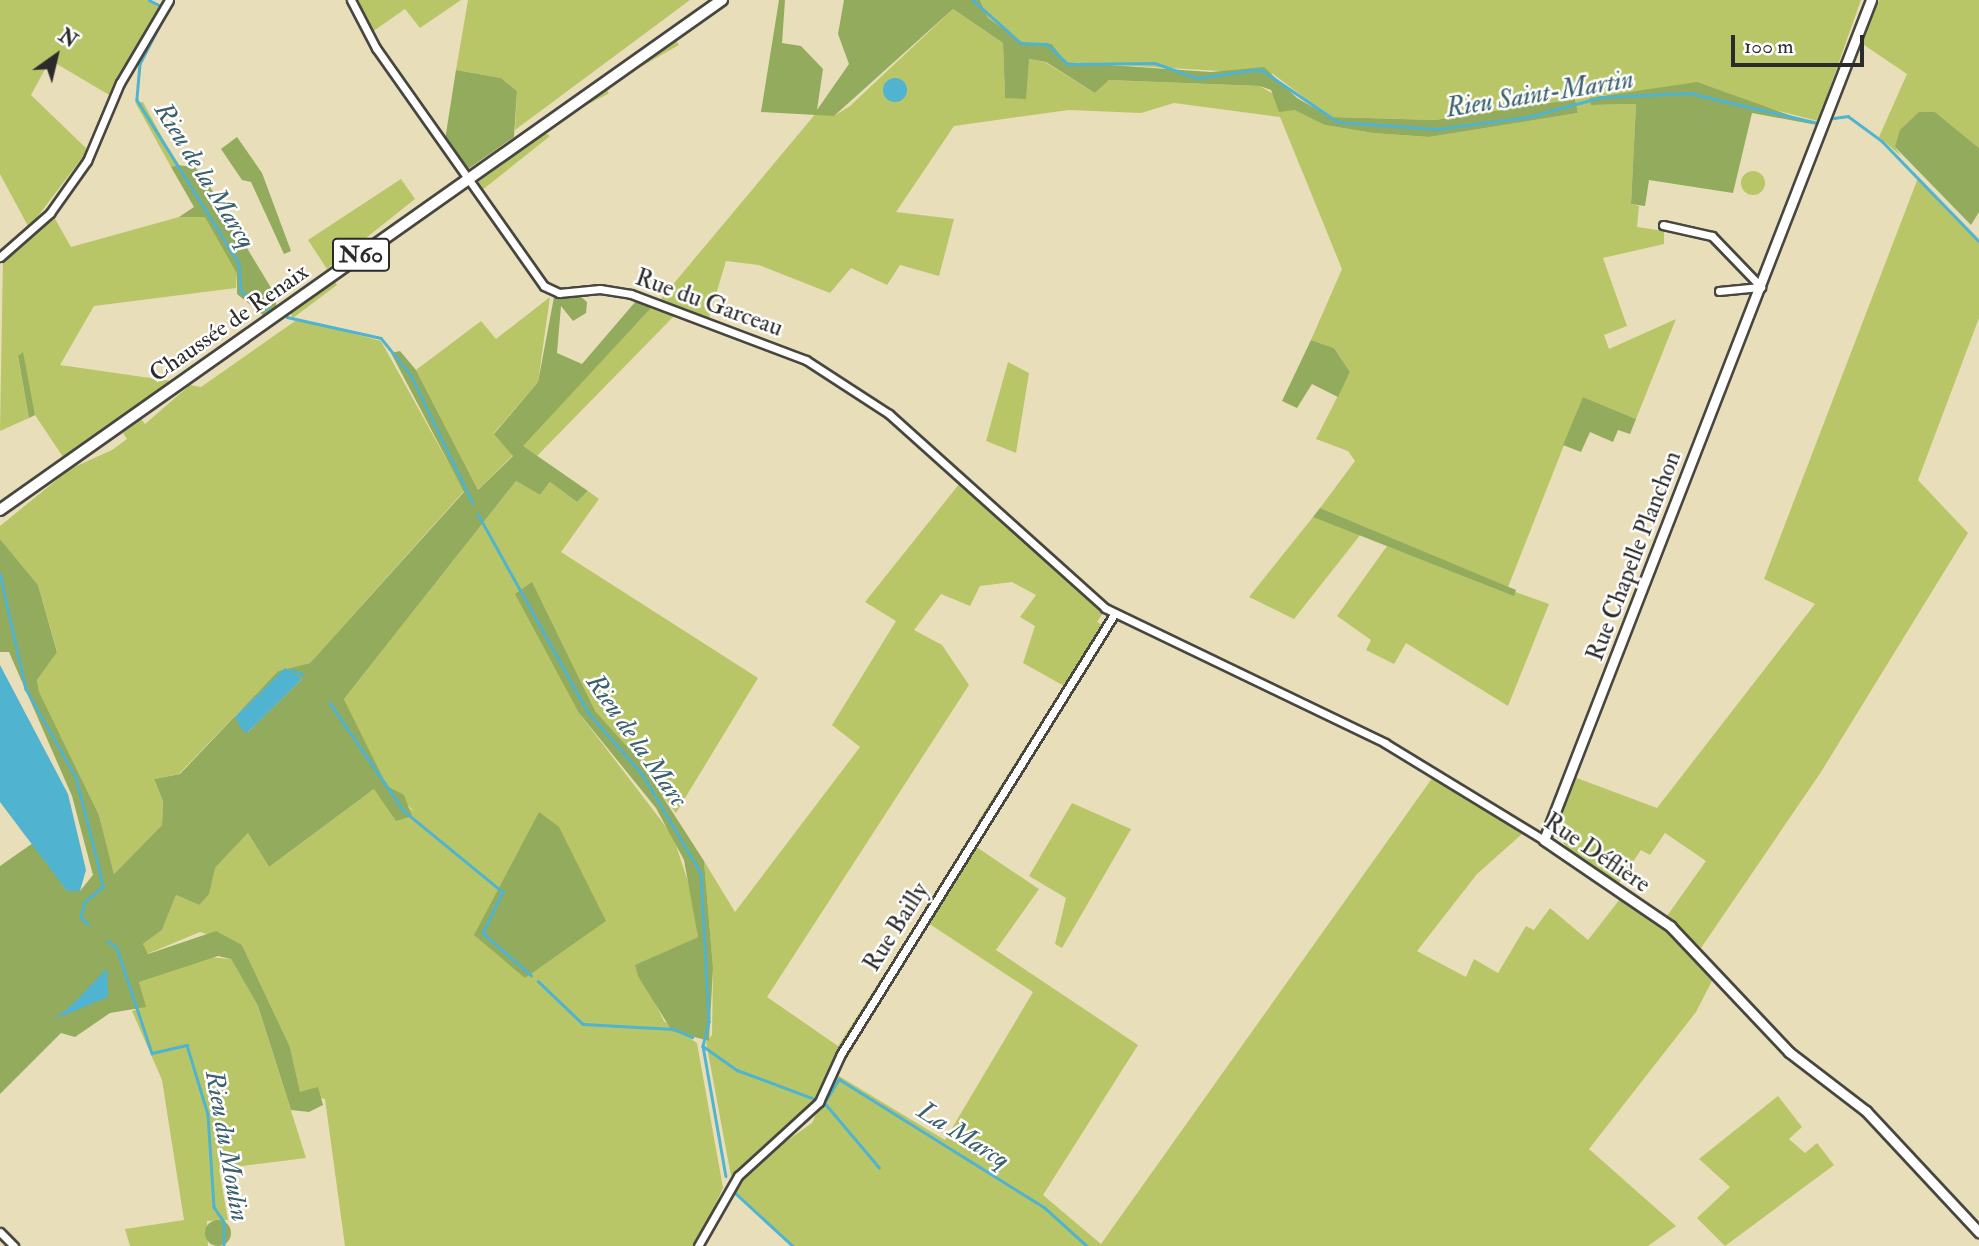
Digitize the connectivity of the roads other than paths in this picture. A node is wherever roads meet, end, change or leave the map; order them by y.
1 (169, 0) edge
2 (351, 0) edge
3 (722, 0) edge
4 (1871, 0) edge
5 (467, 180) junction
6 (1663, 226) dead end
7 (0, 257) edge
8 (1761, 287) junction
9 (1719, 291) dead end
10 (0, 510) edge
11 (1115, 613) junction
12 (1544, 840) junction
13 (0, 1232) edge
14 (1979, 1232) edge
15 (14, 1246) edge
16 (698, 1246) edge

1 - 7 street
2 - 5 street, Rue du Garceau
3 - 5 main road, Chaussée de Renaix / N60
4 - 8 street, Rue Chapelle Planchon
5 - 10 main road, Chaussée de Renaix / N60
5 - 11 street, Rue du Garceau
6 - 8 street
8 - 9 street
8 - 12 street, Rue Chapelle Planchon
11 - 12 street, Rue Déflière
11 - 16 street, Rue Bailly
12 - 14 street, Rue Déflière
13 - 15 street

